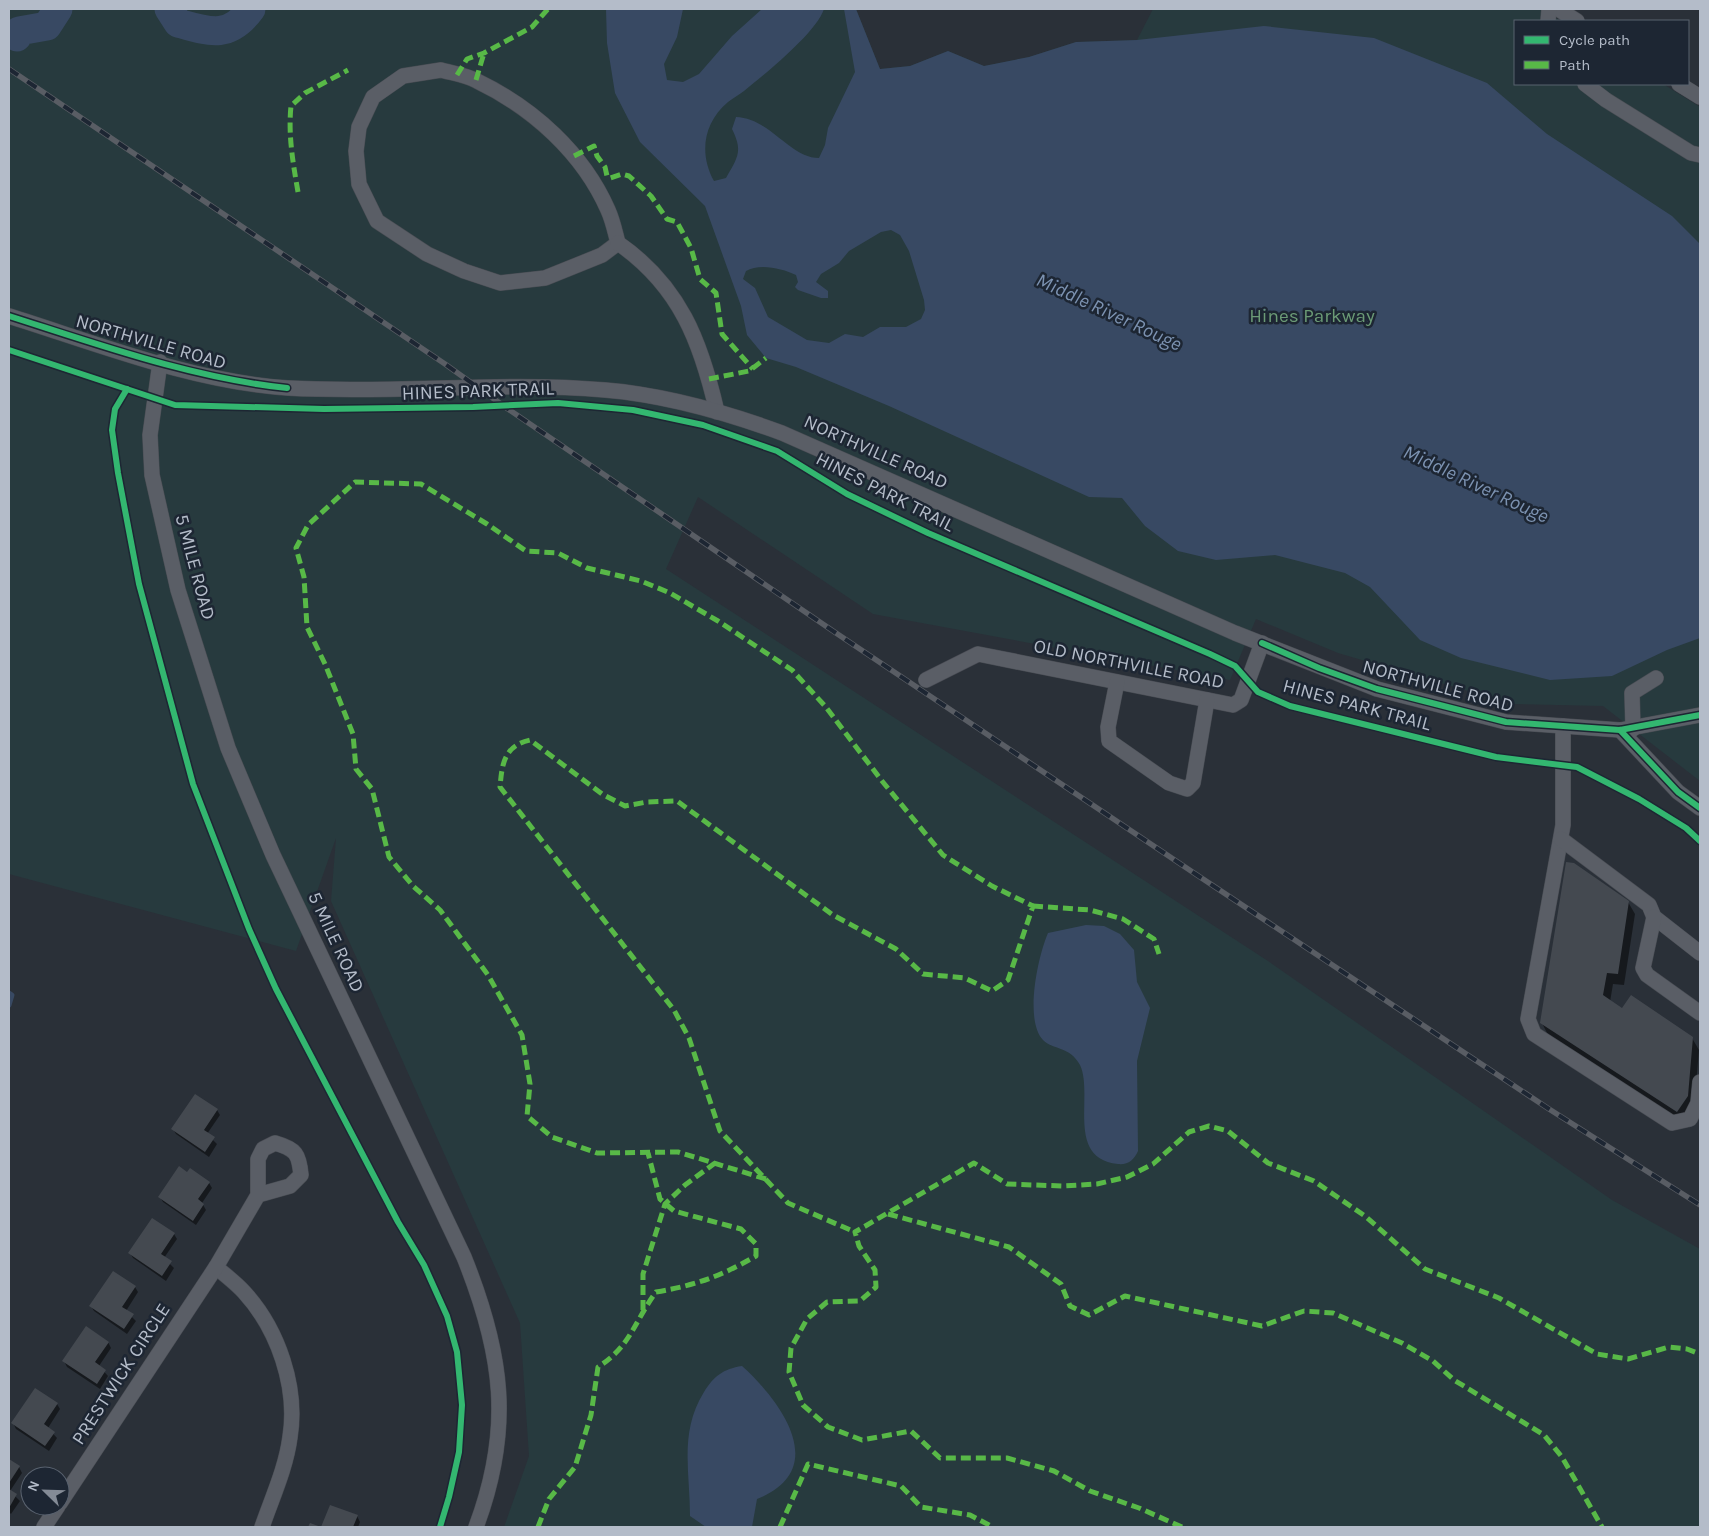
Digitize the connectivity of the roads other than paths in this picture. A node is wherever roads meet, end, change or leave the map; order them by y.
1 (1558, 9) edge
2 (1575, 20) edge
3 (1586, 85) edge
4 (1681, 85) edge
5 (1700, 97) edge
6 (1700, 155) edge
7 (618, 243) junction
8 (9, 316) edge
9 (160, 362) junction
10 (717, 412) junction
11 (1262, 643) junction
12 (1656, 678) dead end
13 (926, 680) dead end
14 (1117, 682) junction
15 (1207, 700) junction
16 (1700, 715) edge
17 (1563, 726) junction
18 (1626, 729) junction
19 (1700, 808) edge
20 (1561, 839) junction
21 (1654, 917) junction
22 (1700, 953) edge
23 (1700, 1013) edge
24 (1700, 1082) edge
25 (258, 1195) dead end
26 (216, 1266) junction
27 (70, 1488) edge
28 (51, 1516) edge
29 (44, 1527) edge
30 (262, 1527) edge
31 (476, 1527) edge

1 - 2 street
3 - 6 street
4 - 5 street
7 - 7 street
7 - 10 street
8 - 9 street, NORTHVILLE ROAD
9 - 10 street, NORTHVILLE ROAD
9 - 31 street, 5 MILE ROAD
10 - 11 street, NORTHVILLE ROAD
11 - 15 street, OLD NORTHVILLE ROAD
11 - 17 street, NORTHVILLE ROAD
12 - 18 street
13 - 14 street, OLD NORTHVILLE ROAD
14 - 15 street, OLD NORTHVILLE ROAD
14 - 15 street
16 - 18 street, NORTHVILLE ROAD
17 - 18 street, NORTHVILLE ROAD
17 - 20 street
18 - 19 street
20 - 21 street
20 - 24 street
21 - 22 street
21 - 23 street
25 - 26 street, PRESTWICK CIRCLE
26 - 27 street, PRESTWICK CIRCLE
26 - 30 street
28 - 29 street

